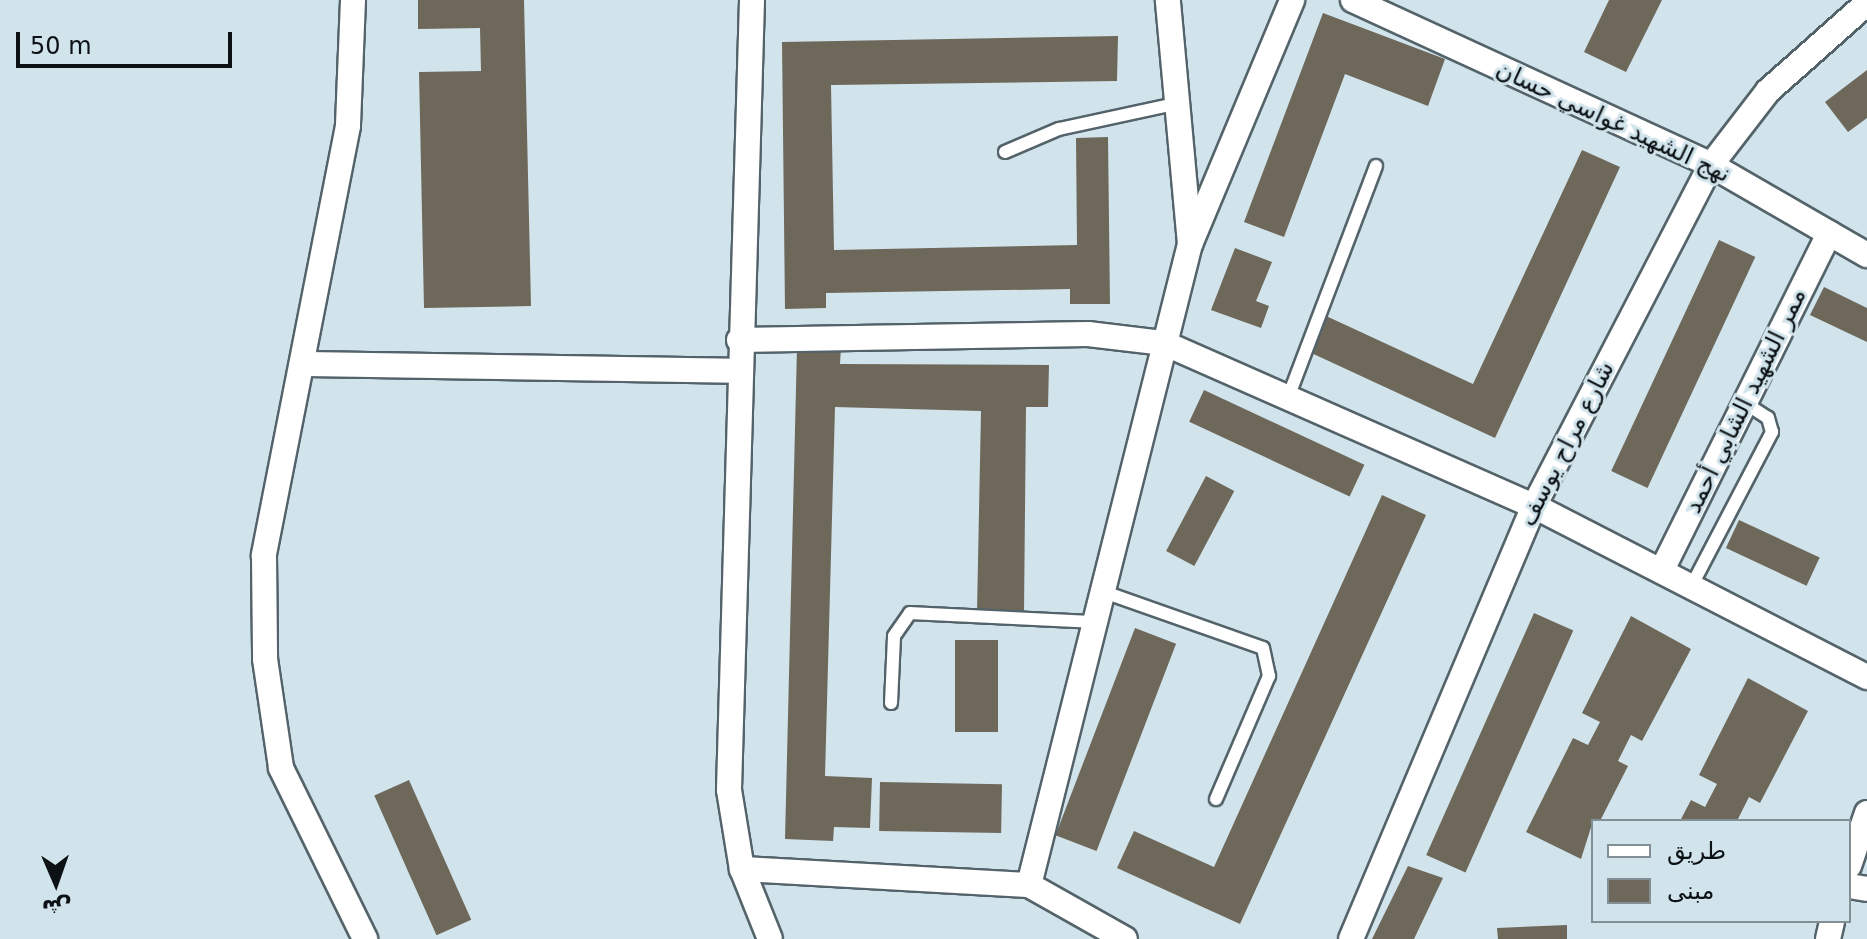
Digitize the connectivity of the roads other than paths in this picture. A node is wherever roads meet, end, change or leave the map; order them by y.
1 (353, 0) edge
2 (752, 0) edge
3 (1168, 0) edge
4 (1292, 0) edge
5 (1353, 0) edge
6 (1867, 3) edge
7 (1179, 103) junction
8 (1005, 152) dead end
9 (1711, 165) junction
10 (1376, 166) dead end
11 (1829, 233) junction
12 (1190, 244) junction
13 (1867, 255) edge
14 (739, 340) junction
15 (1164, 343) junction
16 (303, 364) junction
17 (738, 371) junction
18 (1289, 395) junction
19 (1745, 403) junction
20 (1534, 506) junction
21 (1662, 570) junction
22 (1692, 585) junction
23 (1107, 593) junction
24 (1100, 622) junction
25 (1867, 677) edge
26 (891, 703) dead end
27 (1216, 799) dead end
28 (1867, 813) edge
29 (1851, 860) edge
30 (742, 869) junction
31 (1029, 885) junction
32 (365, 939) edge
33 (770, 939) edge
34 (1125, 939) edge
35 (1351, 939) edge

1 - 16 street
2 - 14 street
3 - 7 street
4 - 12 street
5 - 9 street, نهج الشهيد غواسي حسان
6 - 9 street, شارع مراح يوسف
7 - 8 lane
7 - 12 street
9 - 11 street, نهج الشهيد غواسي حسان
9 - 20 street, شارع مراح يوسف
10 - 18 lane
11 - 13 street, نهج الشهيد غواسي حسان
11 - 19 street, ممر الشهيد الشابي أحمد
12 - 15 street
14 - 15 street
14 - 17 street
15 - 18 street
15 - 23 street
16 - 17 street
16 - 32 street
17 - 30 street
18 - 20 street
19 - 21 street, ممر الشهيد الشابي أحمد
19 - 22 lane
20 - 21 street
20 - 35 street, شارع مراح يوسف
21 - 22 street
22 - 25 street
23 - 24 street
23 - 27 lane
24 - 26 lane
24 - 31 street
28 - 29 street
30 - 31 street
30 - 33 street
31 - 34 street

